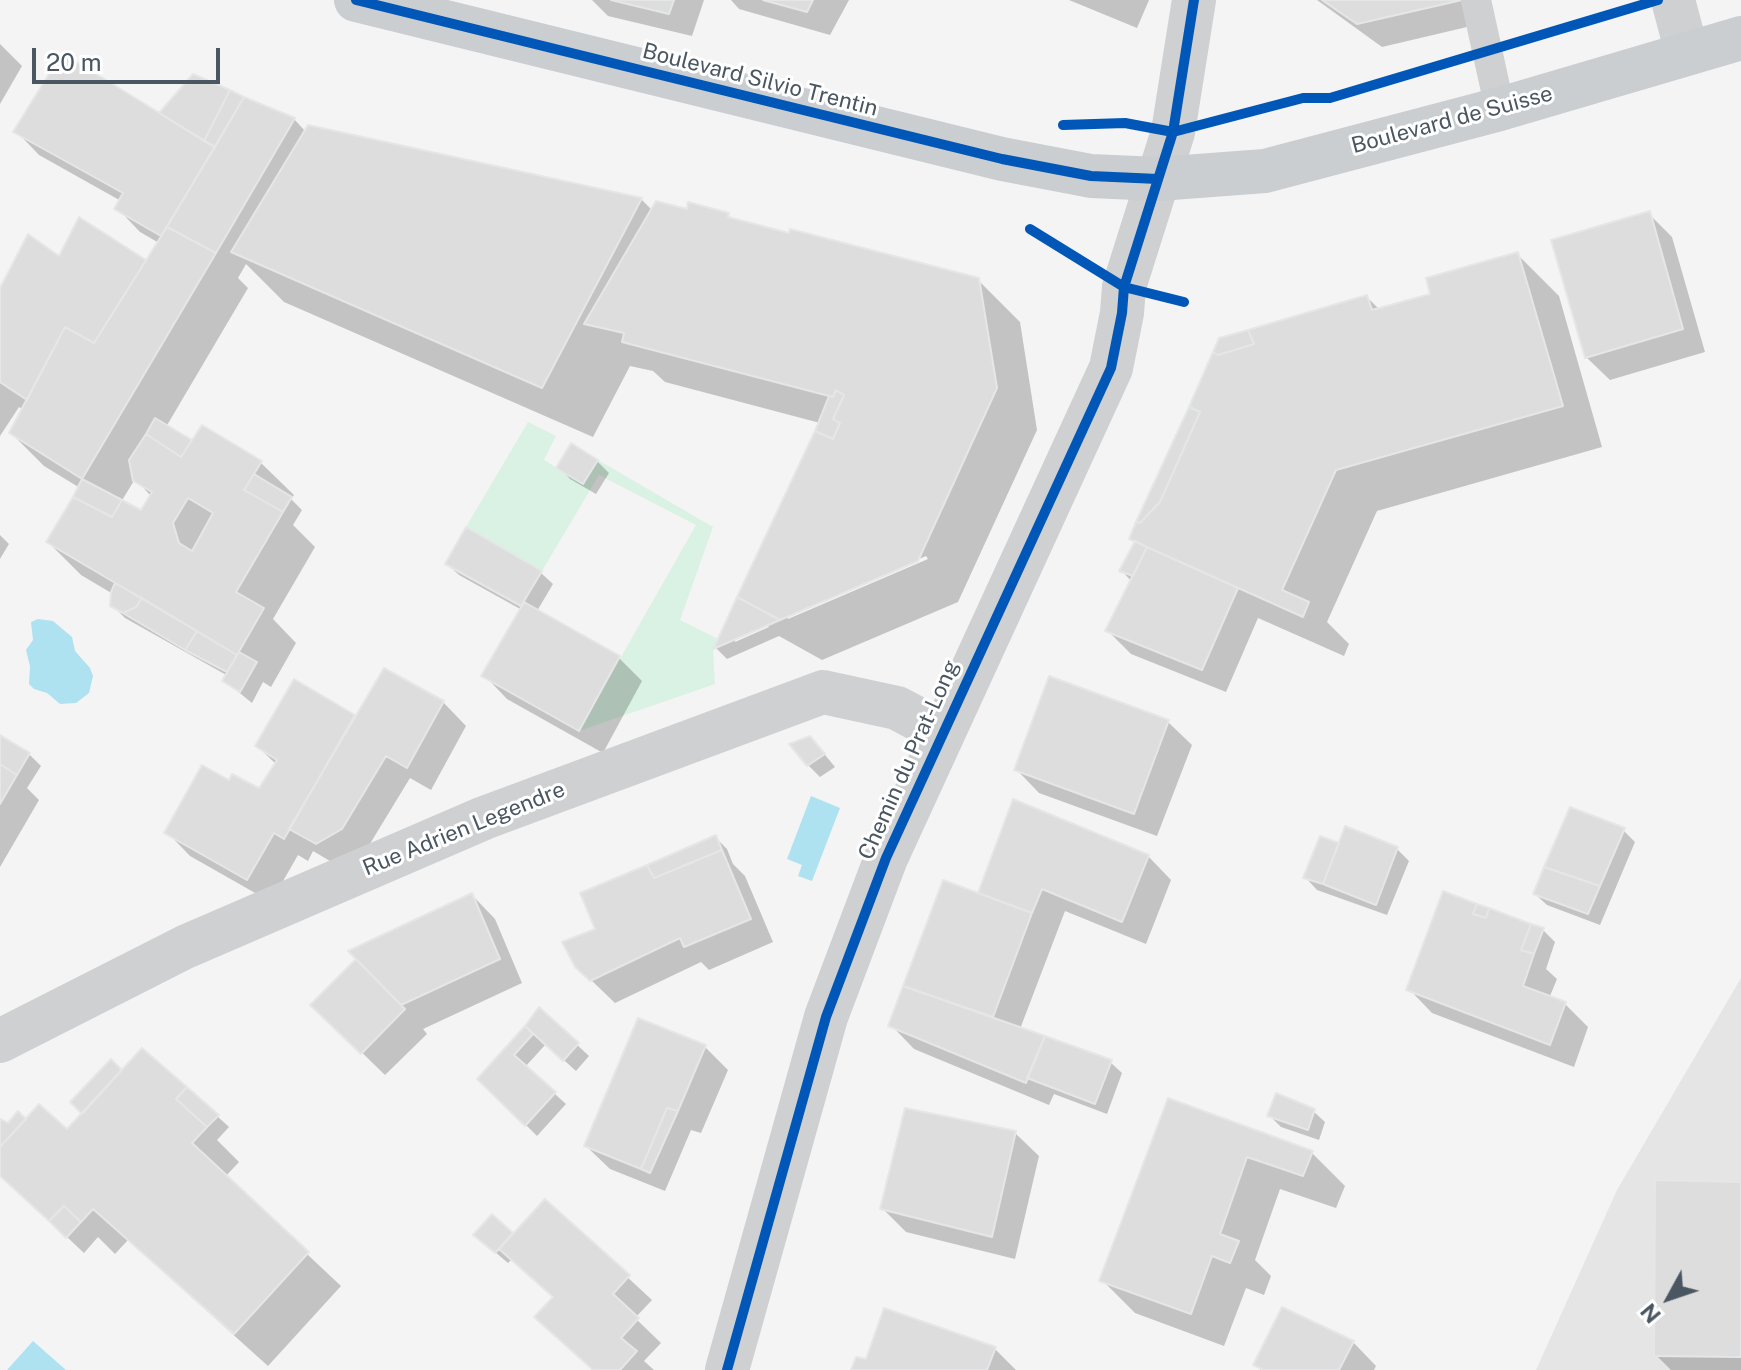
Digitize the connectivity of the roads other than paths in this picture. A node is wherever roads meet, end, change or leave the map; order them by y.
1 (356, 0) edge
2 (1194, 0) edge
3 (1476, 0) edge
4 (1673, 0) edge
5 (1741, 38) edge
6 (1687, 53) junction
7 (1500, 109) junction
8 (1158, 179) junction
9 (942, 732) junction
10 (0, 1041) edge
11 (727, 1370) edge

1 - 8 main road, Boulevard Silvio Trentin
2 - 8 street, Chemin du Prat-Long
3 - 7 lane
4 - 6 street
5 - 6 main road, Boulevard de Suisse
6 - 7 main road, Boulevard de Suisse
7 - 8 main road, Boulevard de Suisse
8 - 9 street, Chemin du Prat-Long
9 - 10 street, Rue Adrien Legendre
9 - 11 street, Chemin du Prat-Long

